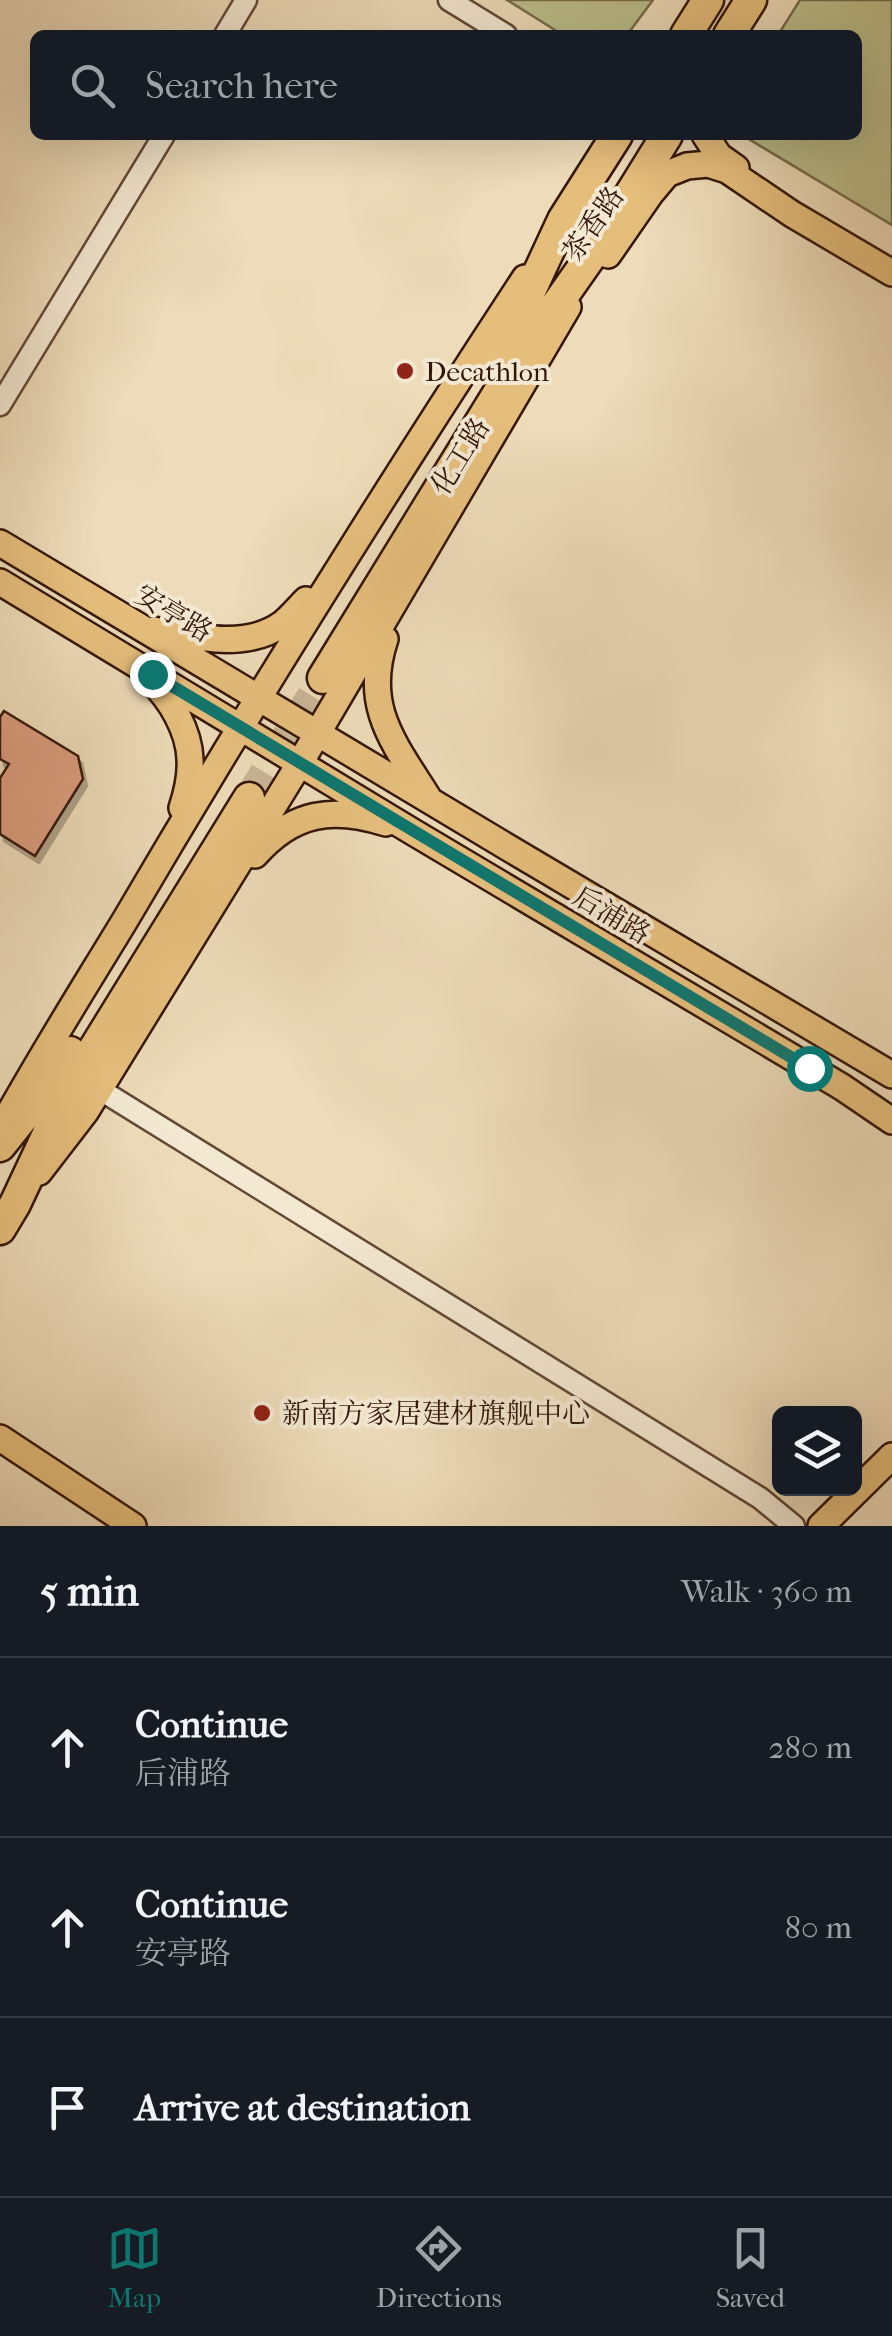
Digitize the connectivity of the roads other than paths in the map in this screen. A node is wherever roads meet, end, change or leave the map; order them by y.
1 (246, 0) edge
2 (449, 0) edge
3 (708, 0) edge
4 (751, 0) edge
5 (227, 30) edge
6 (498, 30) edge
7 (689, 30) edge
8 (732, 30) edge
9 (161, 140) edge
10 (614, 140) edge
11 (664, 140) edge
12 (707, 140) edge
13 (564, 220) junction
14 (600, 243) junction
15 (892, 257) edge
16 (892, 273) edge
17 (560, 325) junction
18 (0, 406) edge
19 (0, 543) edge
20 (341, 565) junction
21 (0, 582) edge
22 (399, 597) junction
23 (141, 628) junction
24 (124, 657) junction
25 (257, 698) junction
26 (239, 727) junction
27 (318, 734) junction
28 (300, 763) junction
29 (432, 803) junction
30 (413, 832) junction
31 (174, 835) junction
32 (218, 896) junction
33 (892, 1075) edge
34 (99, 1089) junction
35 (892, 1121) edge
36 (0, 1130) edge
37 (0, 1146) edge
38 (8, 1217) edge
39 (0, 1438) edge
40 (0, 1456) edge
41 (892, 1456) edge
42 (892, 1474) edge
43 (105, 1526) edge
44 (134, 1526) edge
45 (794, 1526) edge
46 (821, 1526) edge
47 (838, 1526) edge

1 - 5 street
2 - 6 street
3 - 7 highway
4 - 8 highway
9 - 18 street
10 - 13 highway, 化工路
11 - 14 highway, 化工路
12 - 15 main road
13 - 14 highway, 化工路
13 - 20 main road
14 - 17 main road
16 - 17 main road, 茶香路
17 - 22 main road
19 - 23 main road, 安亭路
20 - 23 main road
20 - 25 main road
21 - 24 main road
22 - 27 main road
22 - 29 main road
23 - 25 main road, 安亭路
24 - 26 main road
24 - 31 main road
25 - 26 main road
25 - 27 main road, 安亭路
26 - 28 main road
26 - 31 main road
27 - 28 main road
27 - 29 main road, 后浦路
28 - 30 main road, 后浦路
28 - 32 main road
29 - 33 main road, 后浦路
30 - 32 main road
30 - 35 main road, 后浦路
31 - 36 main road
32 - 34 main road
34 - 38 main road
34 - 45 street
37 - 38 highway
39 - 44 main road
40 - 43 main road
41 - 46 main road
42 - 47 main road

